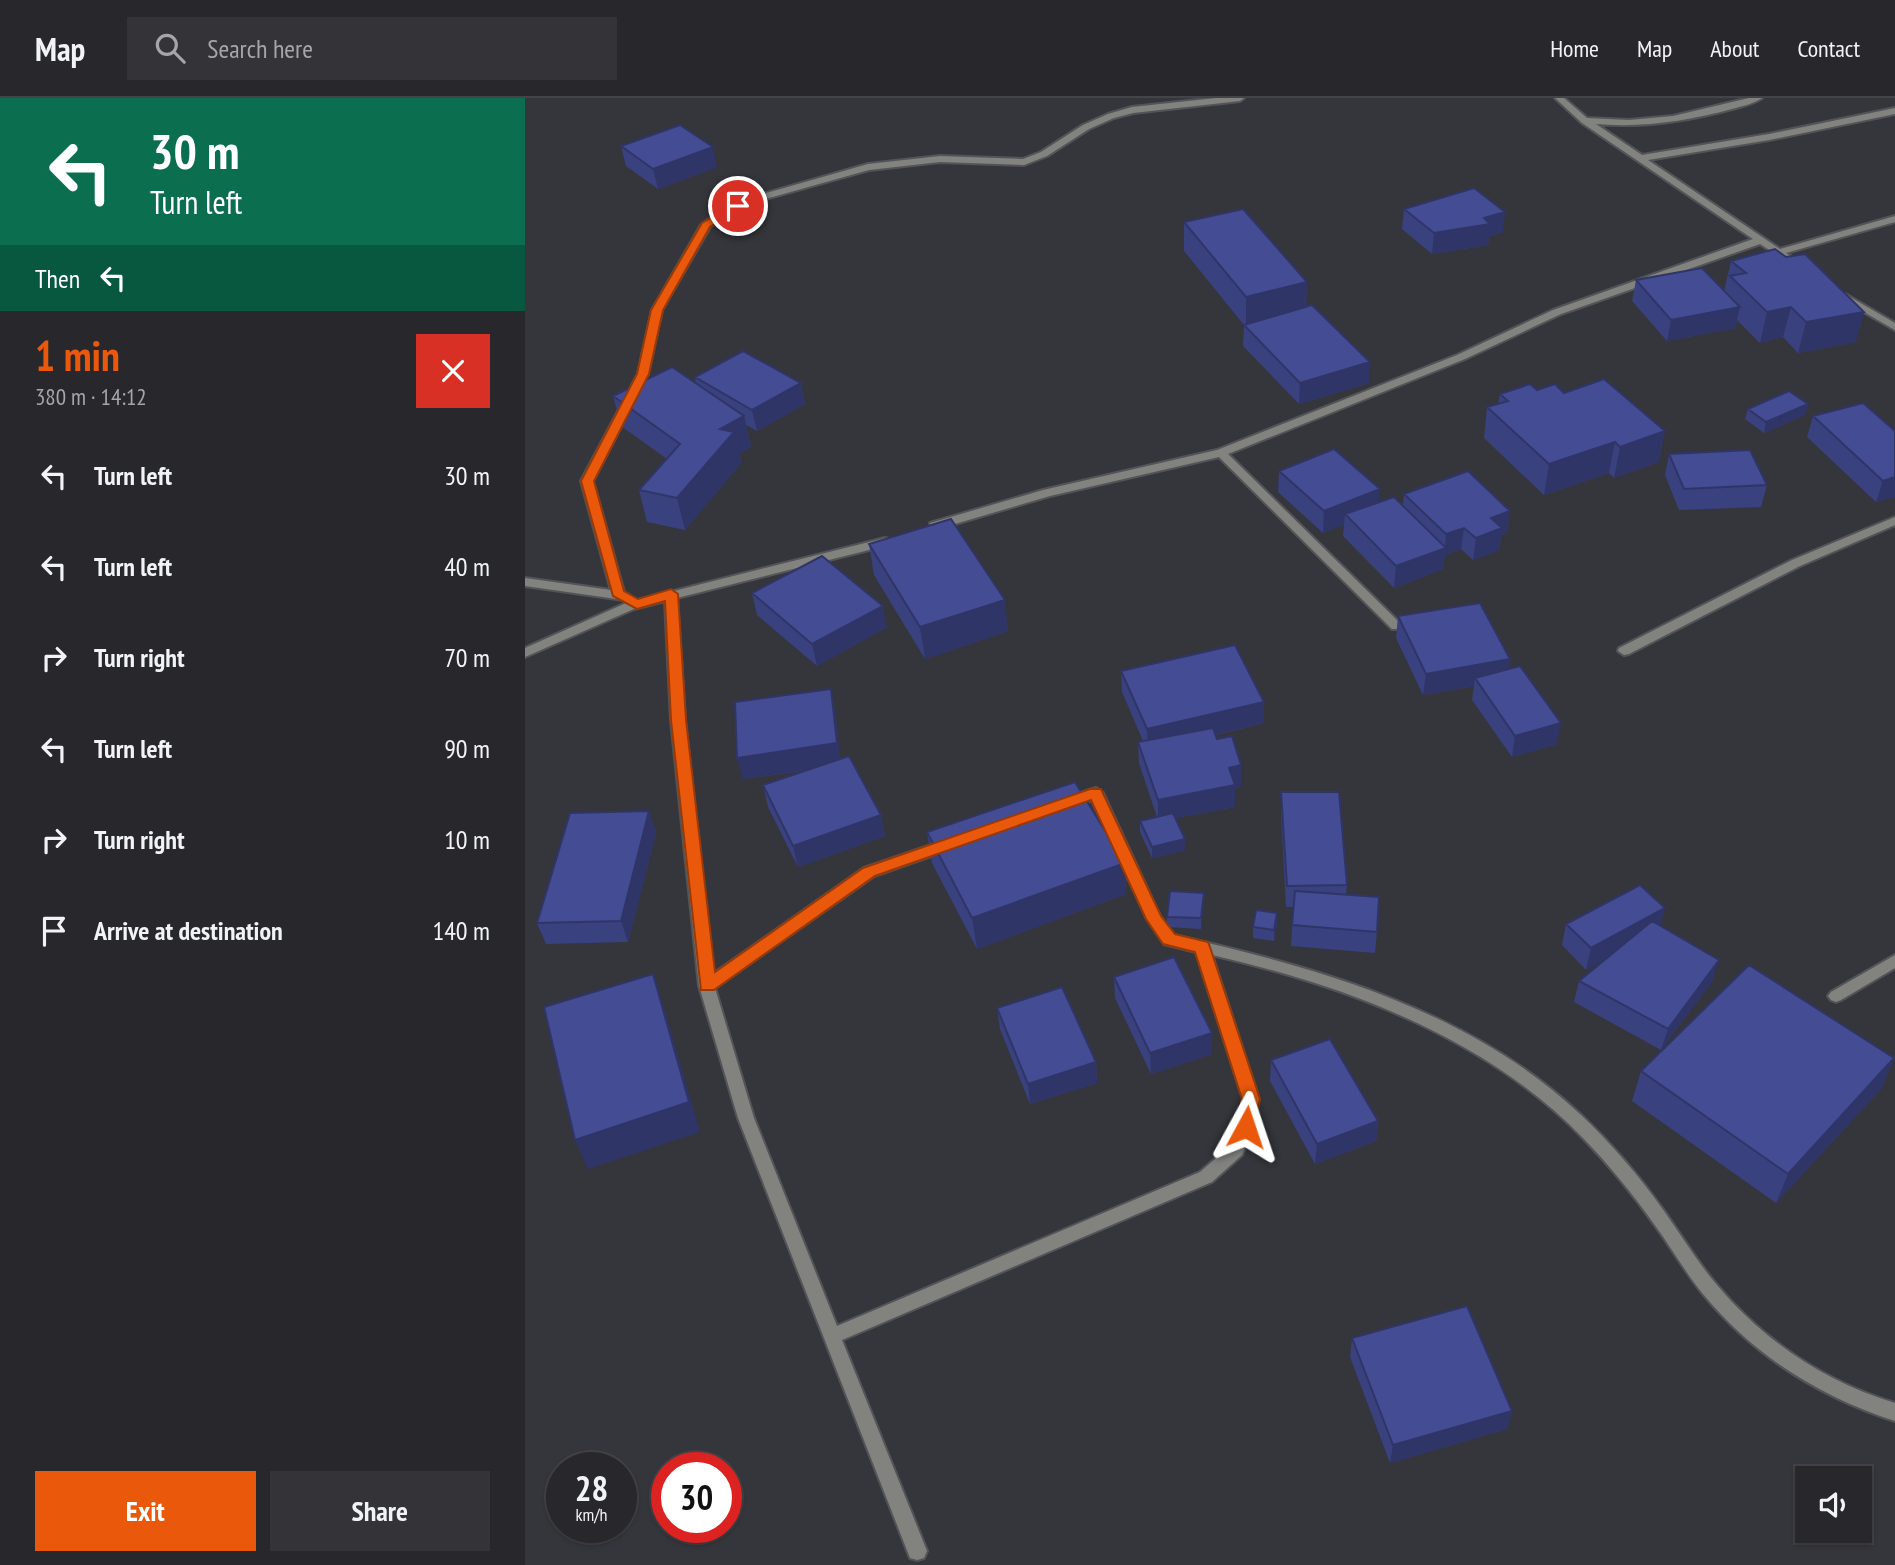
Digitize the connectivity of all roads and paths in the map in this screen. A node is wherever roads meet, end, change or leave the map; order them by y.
1 (1240, 98) edge
2 (1559, 98) edge
3 (1758, 98) edge
4 (1895, 111) edge
5 (1585, 121) junction
6 (1641, 158) junction
7 (1895, 219) edge
8 (1761, 240) junction
9 (1779, 252) junction
10 (1808, 272) edge
11 (1832, 288) edge
12 (1895, 327) edge
13 (1221, 453) junction
14 (1895, 521) edge
15 (921, 531) edge
16 (894, 539) edge
17 (525, 582) edge
18 (618, 593) junction
19 (671, 594) junction
20 (637, 604) junction
21 (1395, 626) edge
22 (1624, 651) dead end
23 (525, 653) edge
24 (1045, 811) edge
25 (957, 841) edge
26 (1202, 947) junction
27 (1895, 961) edge
28 (708, 986) junction
29 (1836, 996) dead end
30 (832, 1336) junction
31 (1895, 1412) edge
32 (917, 1551) dead end

1 - 18 street
2 - 5 street
3 - 5 street
4 - 6 street
5 - 6 street
6 - 8 street
7 - 9 street
8 - 9 street
8 - 13 street
9 - 10 street
11 - 12 street
13 - 15 street
13 - 21 street
14 - 22 street
16 - 19 street
17 - 18 street
18 - 20 street
19 - 20 street
19 - 28 street
20 - 23 street
24 - 26 street
25 - 28 street
26 - 30 street
26 - 31 street
27 - 29 street
28 - 30 street
30 - 32 street

